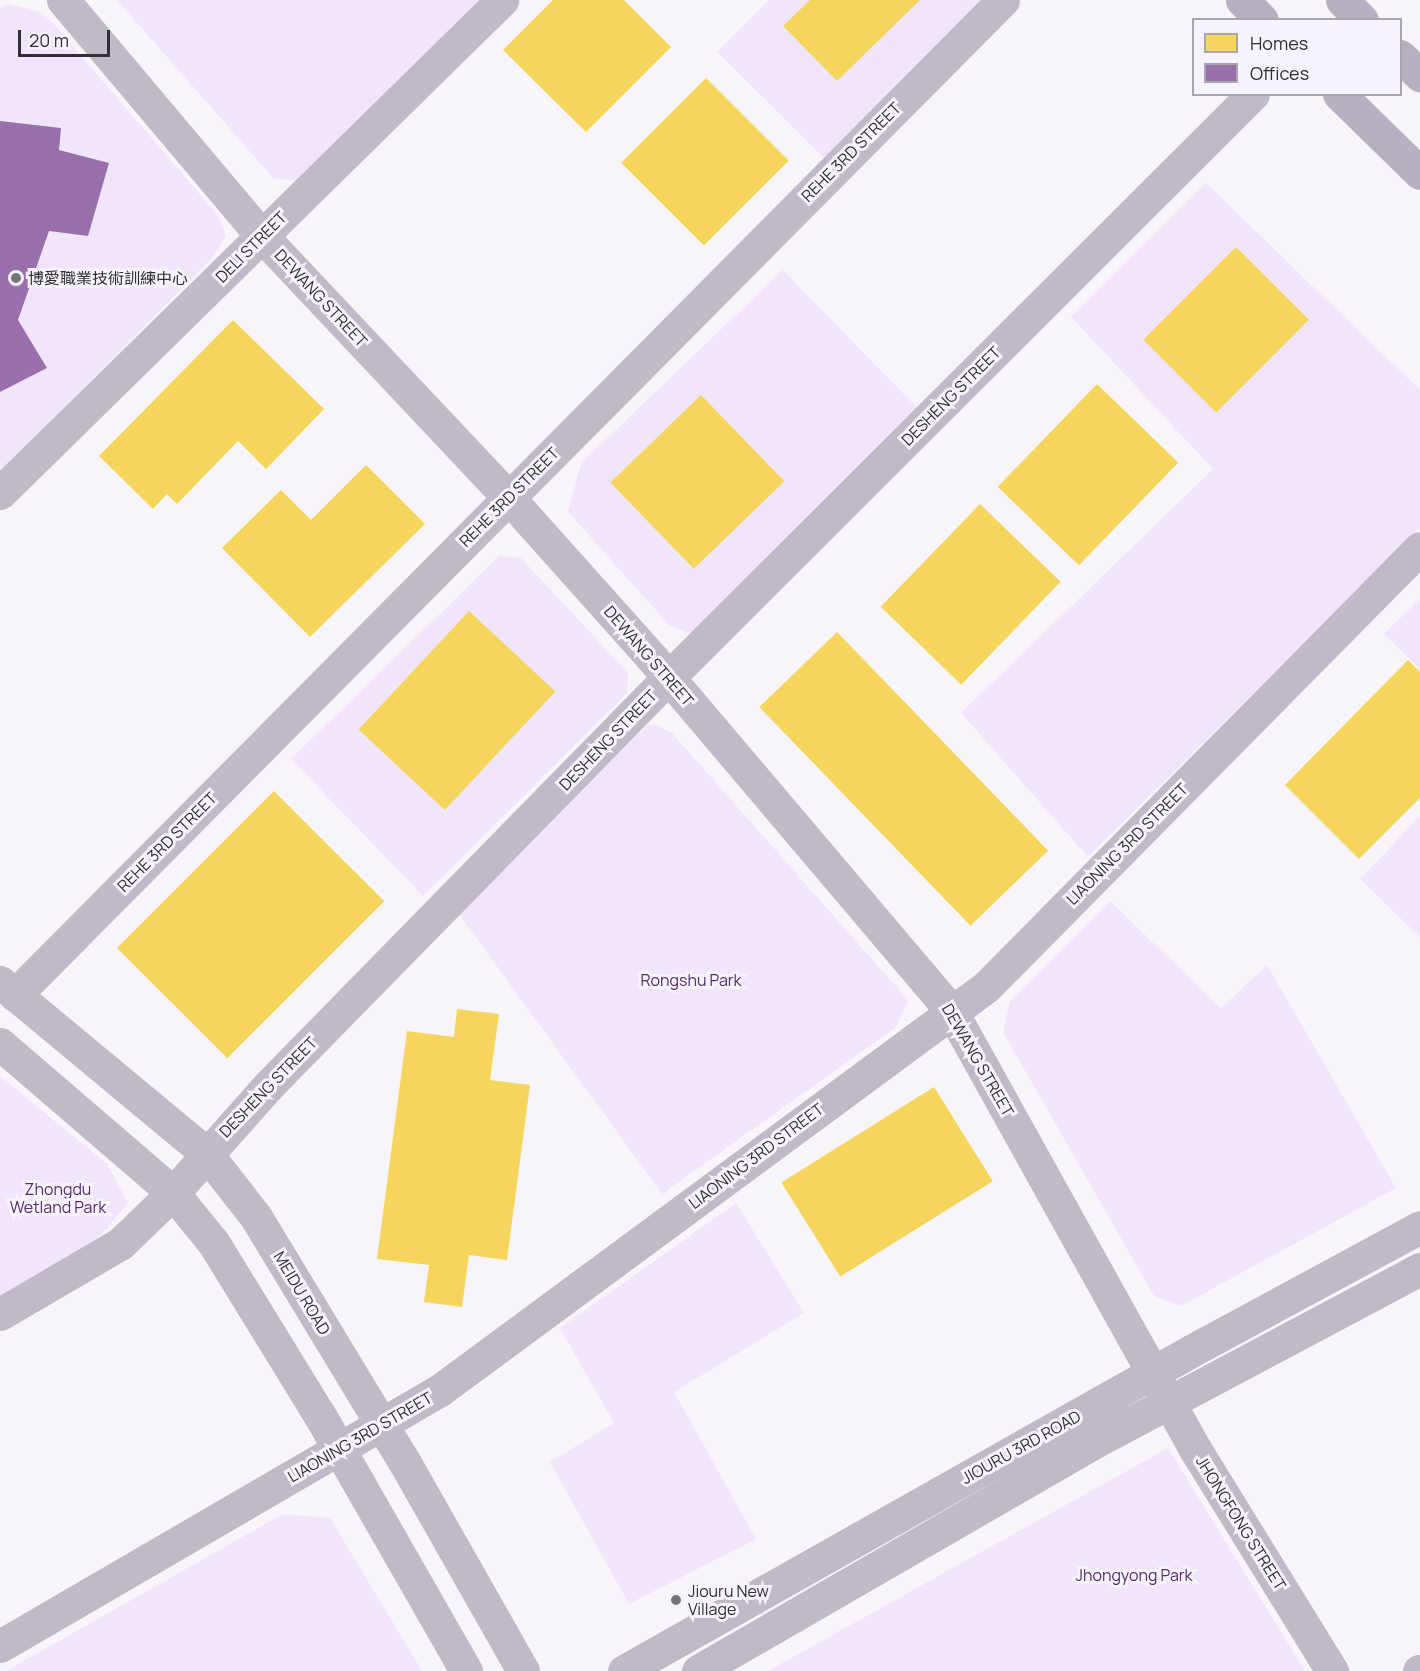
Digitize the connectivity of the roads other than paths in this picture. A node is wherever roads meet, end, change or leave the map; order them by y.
1 (63, 0) edge
2 (502, 0) edge
3 (1003, 0) edge
4 (1242, 0) edge
5 (1342, 0) edge
6 (1260, 18) edge
7 (1360, 18) edge
8 (1402, 57) edge
9 (1420, 75) edge
10 (1251, 96) edge
11 (1341, 96) edge
12 (1420, 173) edge
13 (262, 236) junction
14 (0, 493) edge
15 (509, 498) junction
16 (1420, 548) edge
17 (669, 677) junction
18 (8, 988) edge
19 (952, 1012) junction
20 (0, 1044) edge
21 (206, 1153) junction
22 (173, 1193) junction
23 (1420, 1227) edge
24 (1420, 1269) edge
25 (0, 1314) edge
26 (1152, 1373) junction
27 (1169, 1403) junction
28 (382, 1424) junction
29 (338, 1450) junction
30 (0, 1646) edge
31 (466, 1671) edge
32 (523, 1671) edge
33 (624, 1671) edge
34 (698, 1671) edge
35 (1332, 1671) edge

1 - 13 street, DEWANG STREET
2 - 13 street, DELI STREET
3 - 15 street, REHE 3RD STREET
4 - 6 main road
5 - 7 main road
8 - 9 main road
10 - 17 street, DESHENG STREET
11 - 12 main road
13 - 14 street, DELI STREET
13 - 15 street, DEWANG STREET
15 - 17 street, DEWANG STREET
15 - 18 street, REHE 3RD STREET
16 - 19 street, LIAONING 3RD STREET
17 - 19 street, DEWANG STREET
17 - 21 street, DESHENG STREET
18 - 21 street, MEIDU ROAD
19 - 26 street, DEWANG STREET
19 - 28 street, LIAONING 3RD STREET
20 - 22 street
21 - 22 street, DESHENG STREET
21 - 28 street, MEIDU ROAD
22 - 25 street, DESHENG STREET
22 - 29 street
23 - 26 street, JIOURU 3RD ROAD
24 - 27 street, JIOURU 3RD ROAD
26 - 27 street, JHONGFONG STREET
26 - 33 street, JIOURU 3RD ROAD
27 - 34 street, JIOURU 3RD ROAD
27 - 35 street, JHONGFONG STREET
28 - 29 street, LIAONING 3RD STREET
28 - 32 street, MEIDU ROAD
29 - 30 street, LIAONING 3RD STREET
29 - 31 street

